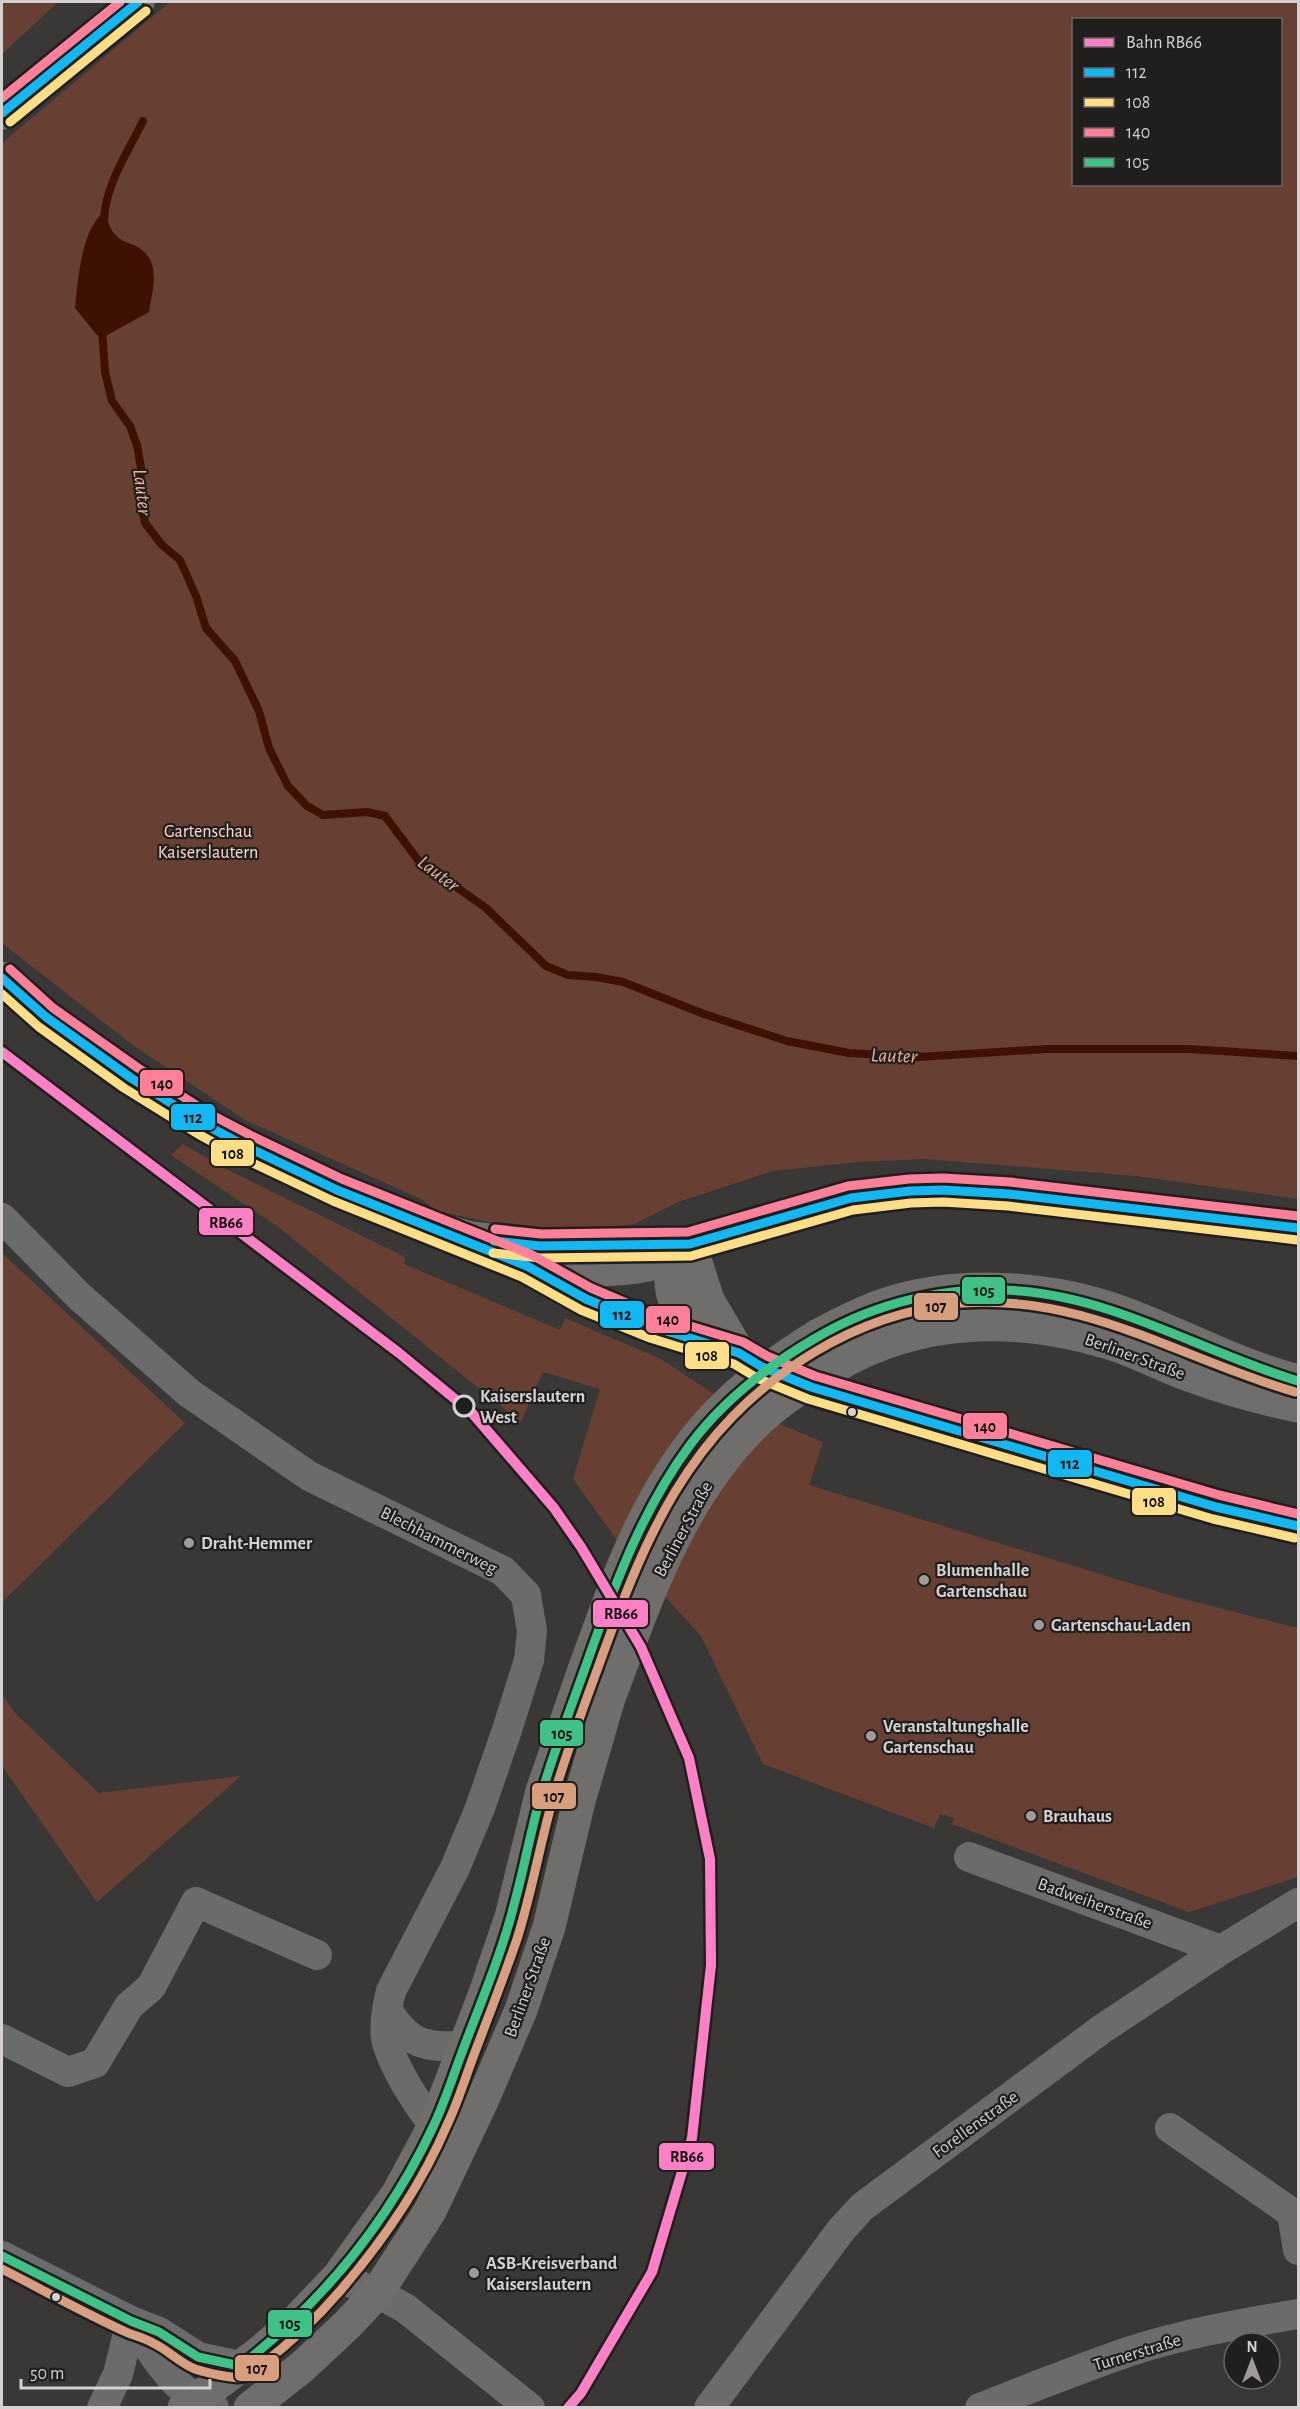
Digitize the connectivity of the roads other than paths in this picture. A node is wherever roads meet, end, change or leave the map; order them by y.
1 (102, 2) edge
2 (138, 2) edge
3 (2, 90) edge
4 (2, 113) edge
5 (2, 978) edge
6 (2, 1218) edge
7 (1299, 1228) edge
8 (443, 1231) junction
9 (681, 1251) junction
10 (527, 1266) junction
11 (726, 1349) junction
12 (1299, 1381) edge
13 (1299, 1406) edge
14 (1299, 1526) edge
15 (969, 1857) dead end
16 (1299, 1904) edge
17 (1221, 1950) junction
18 (317, 1955) dead end
19 (387, 2010) junction
20 (2, 2039) edge
21 (465, 2046) junction
22 (434, 2126) junction
23 (1170, 2128) dead end
24 (1299, 2250) edge
25 (2, 2256) edge
26 (338, 2277) junction
27 (377, 2293) junction
28 (1299, 2314) edge
29 (131, 2321) junction
30 (240, 2366) junction
31 (1043, 2396) edge
32 (520, 2399) edge
33 (198, 2405) edge
34 (102, 2408) edge
35 (250, 2408) edge
36 (709, 2408) edge
37 (980, 2408) edge

1 - 3 main road
2 - 4 main road
5 - 8 main road
6 - 19 street, Blechhammerweg
7 - 9 main road
8 - 9 main road
8 - 10 main road
9 - 10 main road
9 - 11 main road
10 - 11 main road
11 - 14 main road
12 - 21 main road, Berliner Straße, bridge
13 - 27 main road, Berliner Straße, bridge
15 - 17 street, Badweiherstraße
16 - 17 street, Forellenstraße
17 - 36 street, Forellenstraße
18 - 20 street
19 - 21 street
19 - 22 street, Blechhammerweg
21 - 22 main road, Berliner Straße
22 - 26 main road, Berliner Straße
23 - 24 street
25 - 29 street
26 - 27 street
26 - 30 main road, Berliner Straße
27 - 32 street
27 - 35 main road, Berliner Straße
28 - 31 street, Turnerstraße
29 - 30 street
29 - 33 street
29 - 34 street
30 - 33 main road, Berliner Straße
31 - 37 street, Turnerstraße

